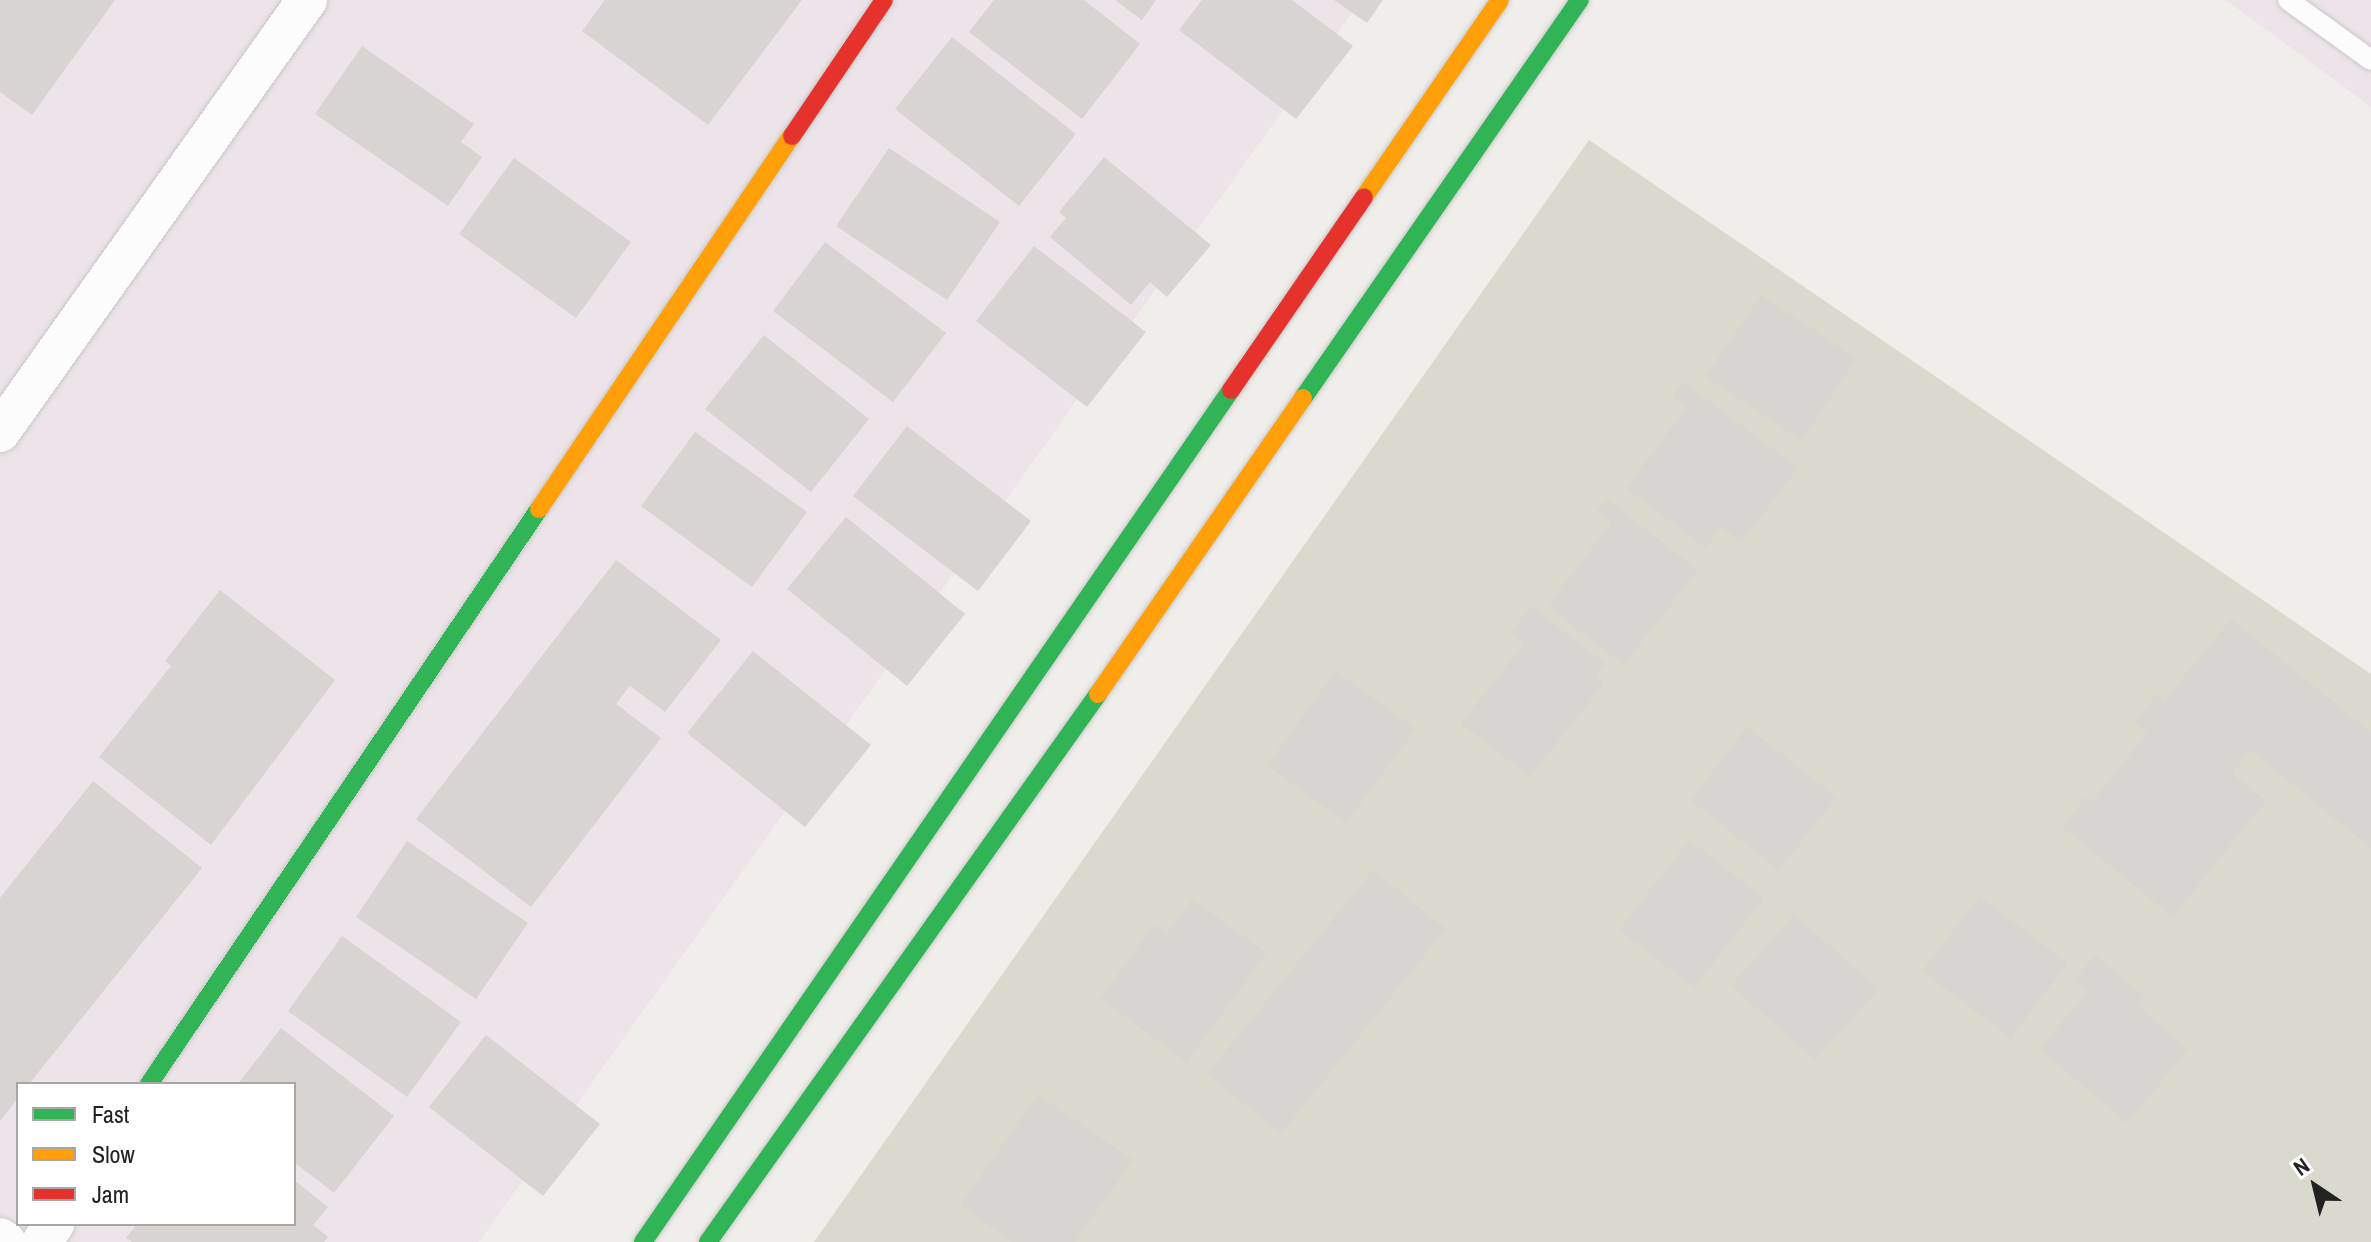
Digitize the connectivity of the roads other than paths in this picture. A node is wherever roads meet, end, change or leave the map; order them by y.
1 (306, 0) edge
2 (884, 0) edge
3 (1500, 0) edge
4 (1580, 0) edge
5 (2288, 0) edge
6 (2371, 60) edge
7 (0, 432) edge
8 (150, 1082) edge
9 (0, 1238) edge
10 (6, 1242) edge
11 (643, 1242) edge
12 (708, 1242) edge

1 - 7 street
2 - 8 street
3 - 11 street
4 - 12 street
5 - 6 lane
9 - 10 street

